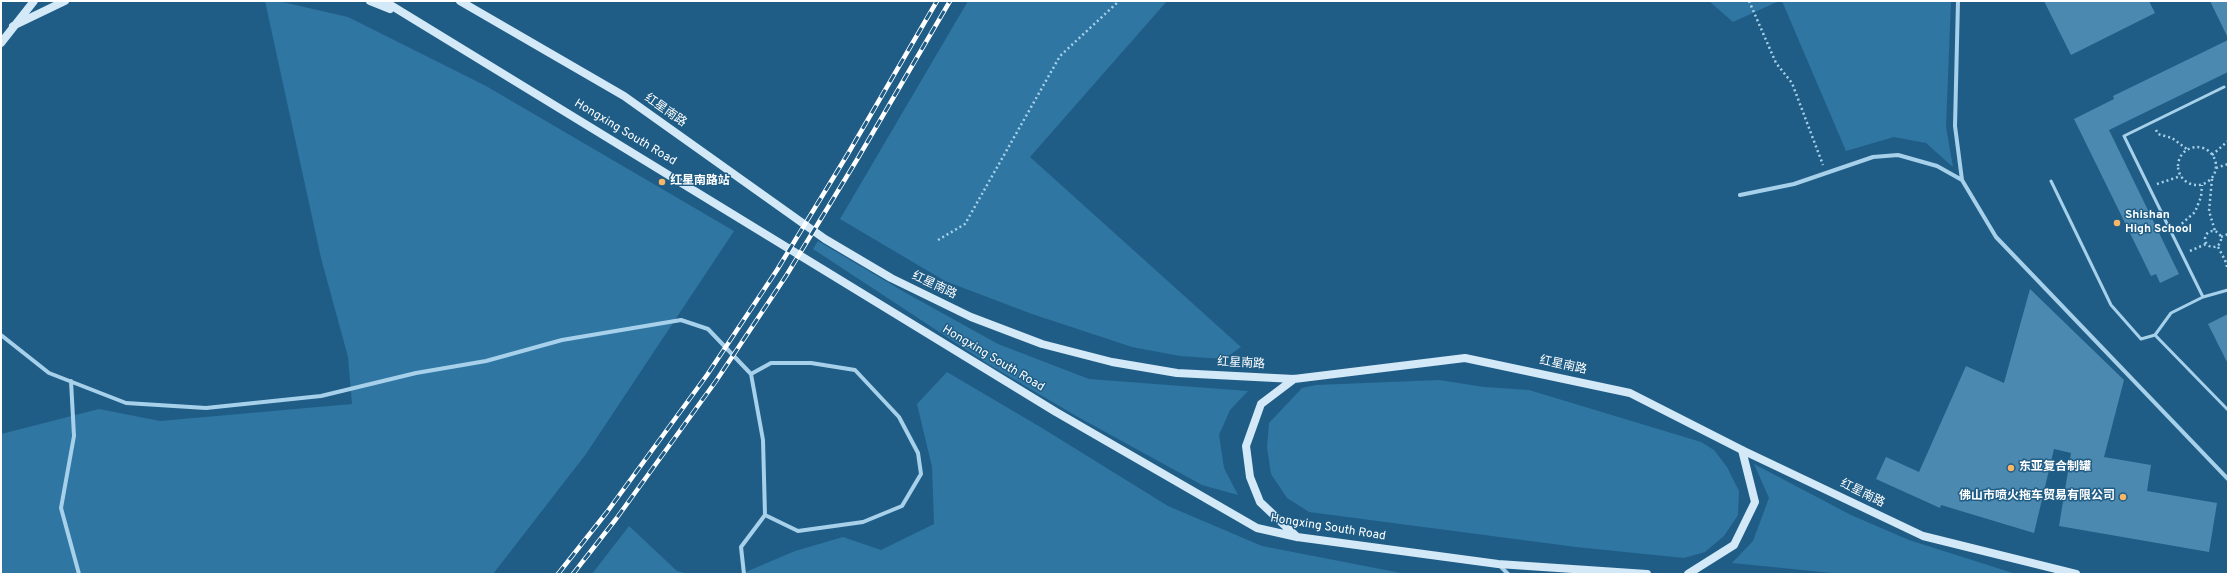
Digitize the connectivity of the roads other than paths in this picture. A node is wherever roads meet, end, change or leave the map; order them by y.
1 (34, 1) edge
2 (65, 1) edge
3 (370, 1) edge
4 (384, 1) edge
5 (460, 1) edge
6 (1958, 1) edge
7 (410, 17) junction
8 (13, 26) junction
9 (1, 43) edge
10 (2224, 87) dead end
11 (1962, 180) junction
12 (2051, 181) dead end
13 (1740, 195) dead end
14 (2228, 290) edge
15 (2203, 297) junction
16 (1, 335) edge
17 (2154, 335) junction
18 (751, 374) junction
19 (1294, 379) junction
20 (71, 381) junction
21 (2228, 410) edge
22 (1742, 450) junction
23 (2228, 479) edge
24 (765, 515) junction
25 (1297, 537) junction
26 (1498, 564) junction
27 (79, 574) edge
28 (744, 574) edge
29 (1508, 574) edge
30 (1646, 574) edge
31 (1688, 574) edge
32 (2076, 574) edge

1 - 8 main road
2 - 8 main road
3 - 7 main road
4 - 7 main road, Hongxing South Road
5 - 19 main road, 红星南路
6 - 11 street
7 - 25 main road, Hongxing South Road
8 - 9 main road
10 - 15 lane
11 - 13 street
11 - 23 street
12 - 17 lane
14 - 15 lane
15 - 17 lane
16 - 20 street
17 - 21 lane
18 - 20 street
18 - 24 street
18 - 24 street
19 - 22 main road, 红星南路
19 - 25 main road
20 - 27 street
22 - 31 main road
22 - 32 main road, 红星南路
24 - 28 street
25 - 26 main road, Hongxing South Road
26 - 29 street
26 - 30 main road, Hongxing South Road

